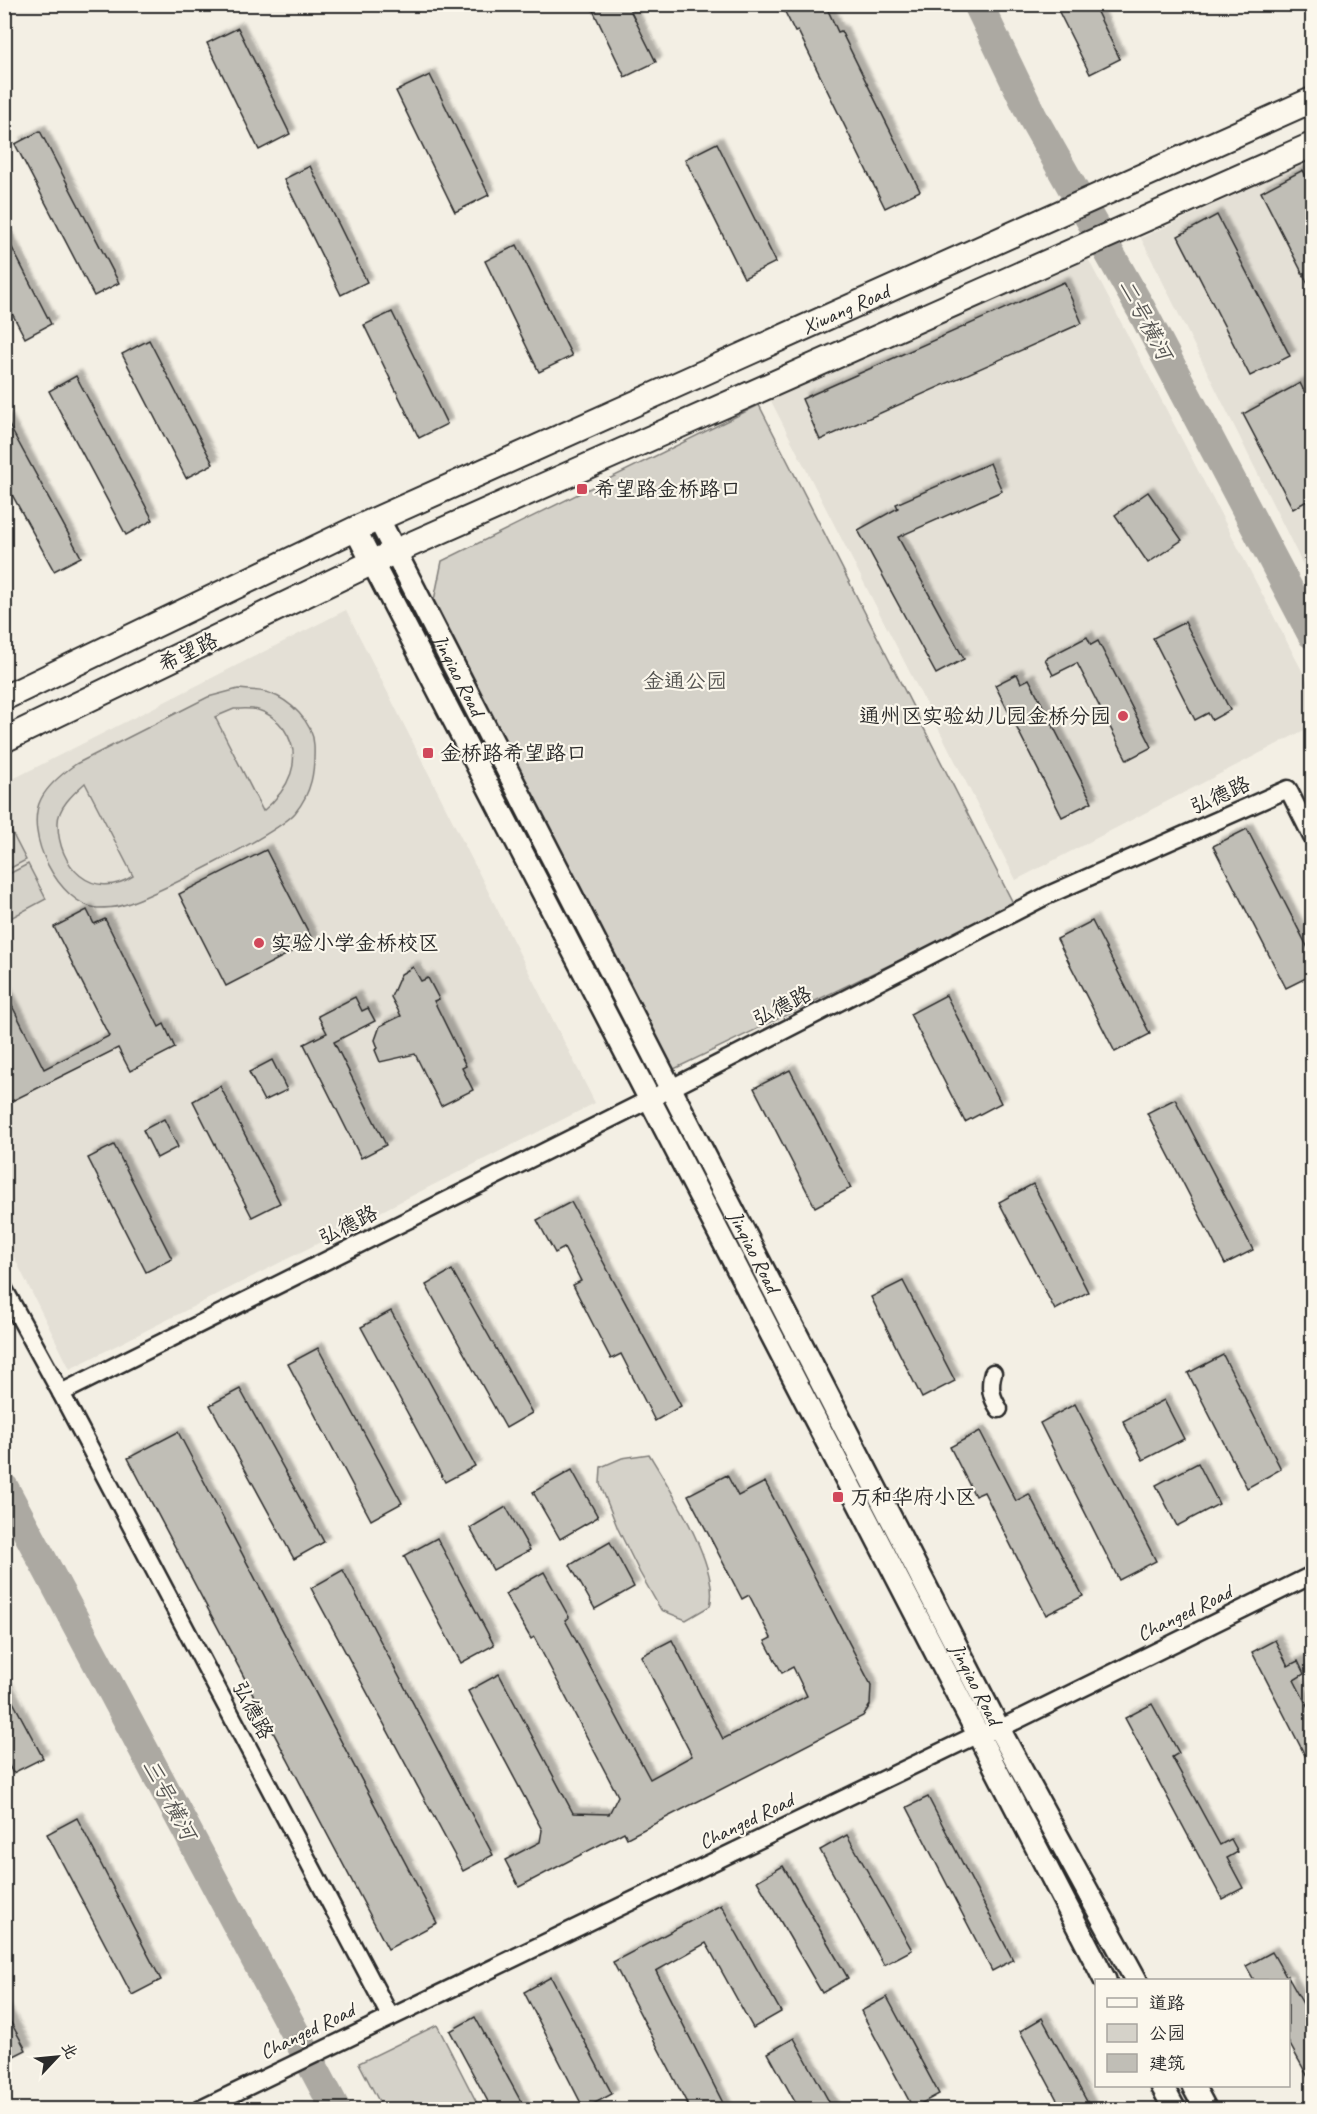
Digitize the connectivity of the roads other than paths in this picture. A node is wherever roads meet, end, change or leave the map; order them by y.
1 (1312, 100) edge
2 (1312, 145) edge
3 (379, 520) junction
4 (355, 529) junction
5 (396, 551) junction
6 (372, 565) junction
7 (4, 699) edge
8 (4, 740) edge
9 (1312, 837) edge
10 (648, 1100) junction
11 (4, 1289) edge
12 (993, 1373) dead end
13 (61, 1393) junction
14 (999, 1409) dead end
15 (1312, 1575) edge
16 (999, 1729) junction
17 (976, 1735) junction
18 (1104, 1979) edge
19 (1135, 1979) edge
20 (390, 2016) junction
21 (1163, 2087) edge
22 (1194, 2087) edge
23 (199, 2109) edge
24 (1174, 2109) edge
25 (1206, 2109) edge

1 - 3 main road, Xiwang Road
2 - 5 main road, Xiwang Road
3 - 4 main road, Xiwang Road
3 - 5 street, Jinqiao Road
4 - 6 street, Jinqiao Road
4 - 7 main road, 希望路
5 - 6 main road, Xiwang Road
5 - 16 street, Jinqiao Road
6 - 8 main road, 希望路
6 - 10 street, Jinqiao Road
9 - 10 street, 弘德路
10 - 13 street, 弘德路
10 - 17 street, Jinqiao Road
11 - 13 street
12 - 14 street
13 - 20 street, 弘德路
15 - 16 street, Changed Road
16 - 17 street, Changed Road
16 - 19 street, Jinqiao Road
17 - 18 street, Jinqiao Road
17 - 20 street, Changed Road
20 - 23 street, Changed Road
21 - 24 street
22 - 25 street

